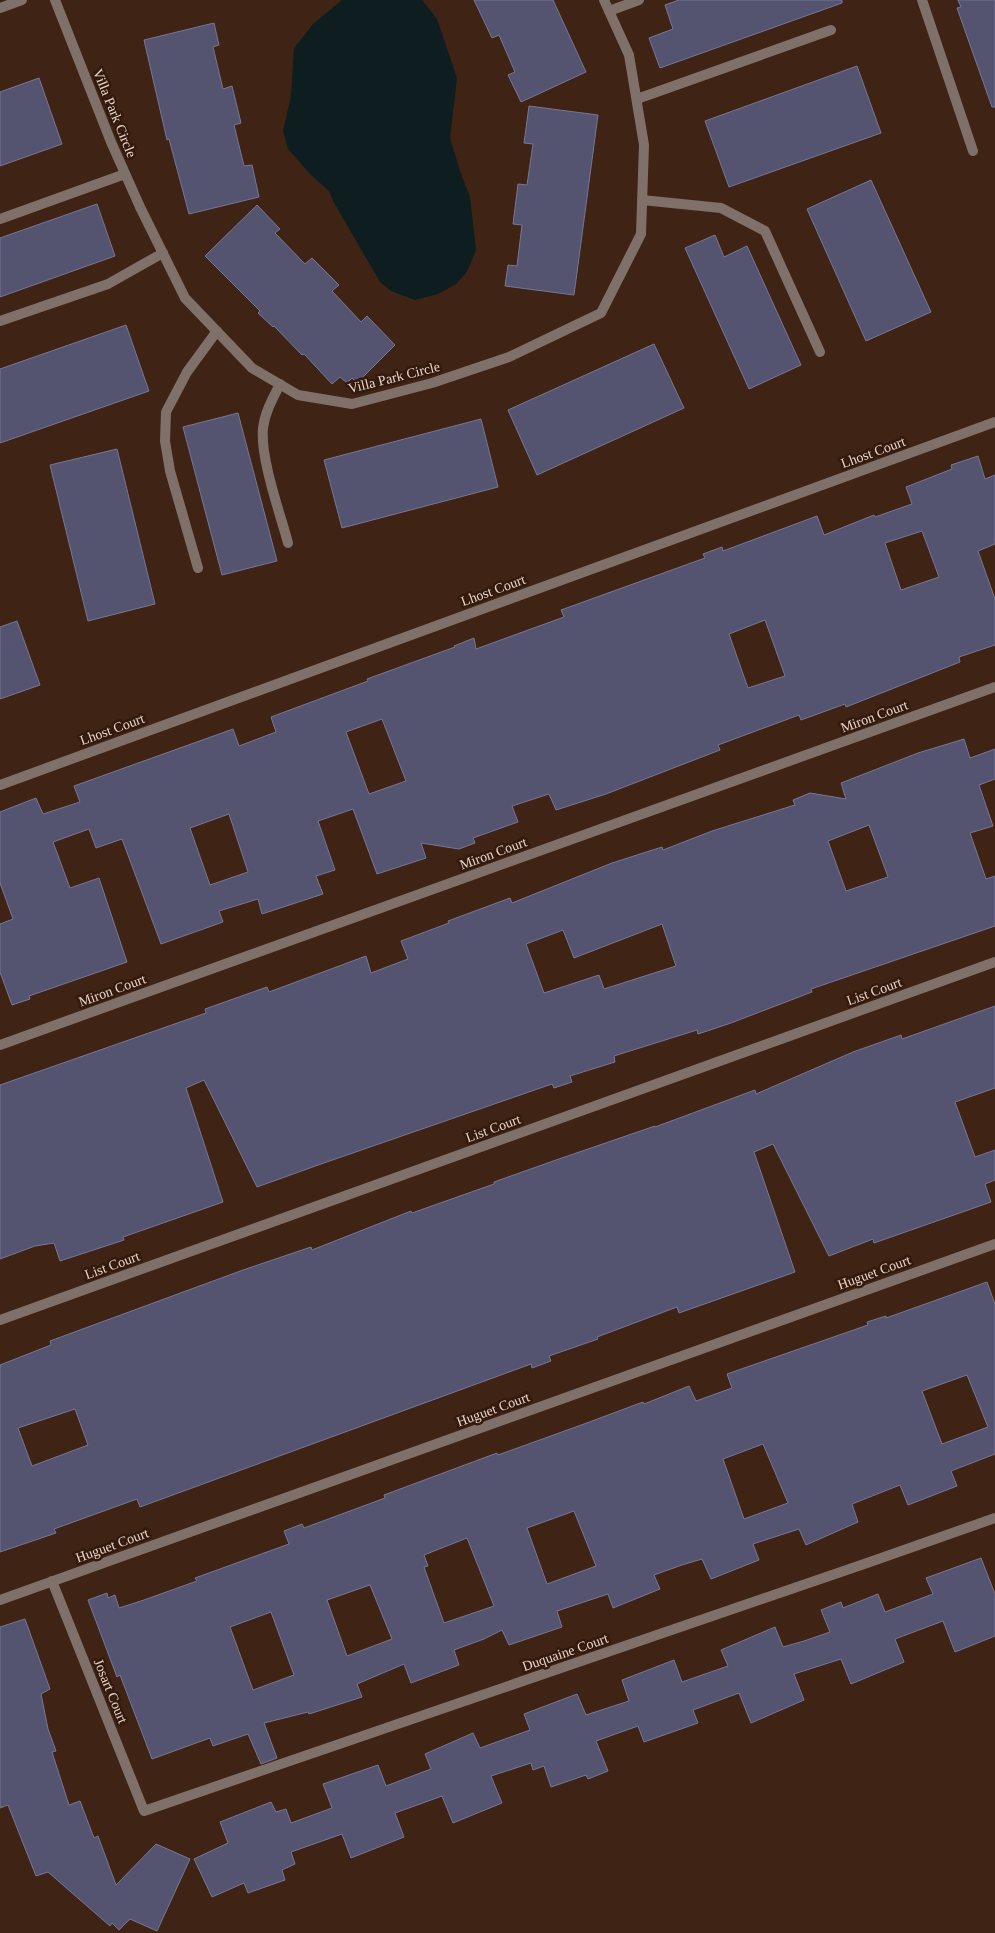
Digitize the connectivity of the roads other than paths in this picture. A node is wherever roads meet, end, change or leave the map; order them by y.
1 (22, 0) edge
2 (55, 0) edge
3 (604, 0) edge
4 (640, 0) edge
5 (922, 0) edge
6 (0, 8) edge
7 (609, 11) junction
8 (831, 30) dead end
9 (637, 99) junction
10 (973, 151) dead end
11 (125, 174) junction
12 (642, 200) junction
13 (0, 219) edge
14 (163, 253) junction
15 (0, 321) edge
16 (217, 331) junction
17 (820, 352) dead end
18 (280, 384) junction
19 (995, 422) edge
20 (288, 543) dead end
21 (198, 568) dead end
22 (995, 687) edge
23 (0, 785) edge
24 (995, 962) edge
25 (0, 1044) edge
26 (995, 1244) edge
27 (0, 1320) edge
28 (995, 1518) edge
29 (52, 1581) junction
30 (0, 1600) edge
31 (144, 1811) joint

1 - 6 street
2 - 11 street, Villa Park Circle
3 - 7 street, Villa Park Circle
4 - 7 street
5 - 10 street
7 - 9 street, Villa Park Circle
8 - 9 street
9 - 12 street, Villa Park Circle
11 - 13 street
11 - 14 street, Villa Park Circle
12 - 17 street
12 - 18 street, Villa Park Circle
14 - 15 street
14 - 16 street, Villa Park Circle
16 - 18 street, Villa Park Circle
16 - 21 street
18 - 20 street
19 - 23 street, Lhost Court
22 - 25 street, Miron Court
24 - 27 street, List Court
26 - 29 street, Huguet Court
28 - 31 street, Duquaine Court
29 - 30 street, Huguet Court
29 - 31 street, Josart Court

